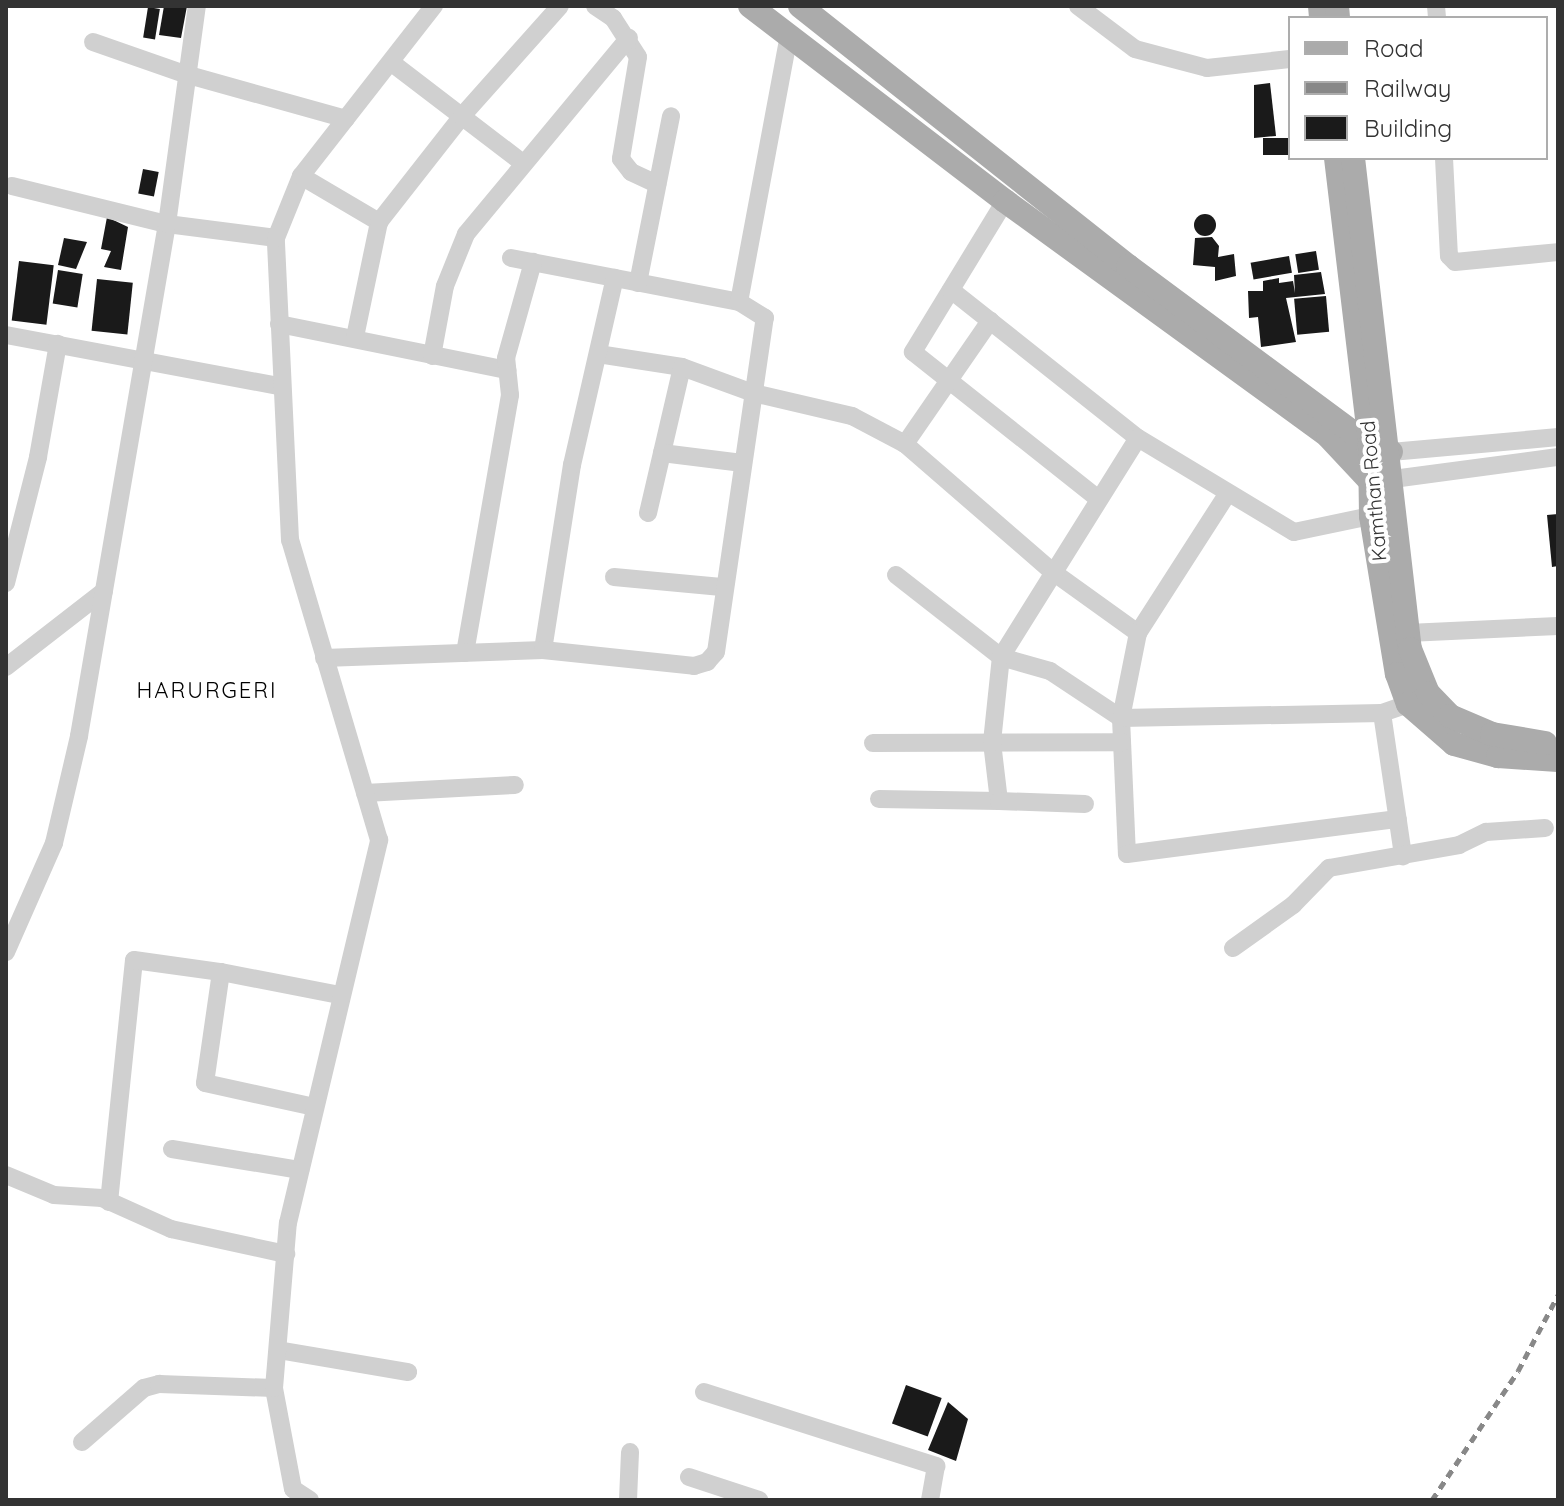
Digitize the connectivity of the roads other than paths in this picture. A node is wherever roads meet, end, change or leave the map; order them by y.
1 (197, 6) edge
2 (434, 6) edge
3 (560, 6) edge
4 (595, 6) edge
5 (750, 6) edge
6 (800, 6) edge
7 (1078, 6) edge
8 (619, 12) edge
9 (789, 36) junction
10 (629, 38) junction
11 (93, 42) dead end
12 (1288, 59) edge
13 (392, 63) junction
14 (185, 74) junction
15 (462, 116) junction
16 (671, 116) dead end
17 (346, 119) junction
18 (1336, 160) edge
19 (1353, 160) edge
20 (1444, 160) edge
21 (524, 164) junction
22 (301, 176) junction
23 (657, 184) junction
24 (12, 186) dead end
25 (1005, 201) junction
26 (379, 222) junction
27 (167, 224) junction
28 (276, 238) junction
29 (1558, 252) edge
30 (511, 258) dead end
31 (533, 262) junction
32 (615, 278) junction
33 (638, 283) junction
34 (951, 290) junction
35 (739, 302) junction
36 (990, 321) junction
37 (279, 324) junction
38 (6, 335) edge
39 (355, 337) junction
40 (58, 344) junction
41 (598, 354) junction
42 (432, 356) junction
43 (142, 358) junction
44 (682, 367) junction
45 (507, 370) junction
46 (950, 379) junction
47 (279, 386) junction
48 (753, 393) junction
49 (1558, 437) edge
50 (1138, 438) junction
51 (905, 444) junction
52 (1380, 448) junction
53 (662, 453) junction
54 (1558, 457) edge
55 (742, 463) junction
56 (1382, 480) junction
57 (1226, 496) junction
58 (1097, 498) junction
59 (648, 513) dead end
60 (1383, 513) junction
61 (1053, 572) junction
62 (896, 575) dead end
63 (614, 577) dead end
64 (6, 583) edge
65 (722, 587) junction
66 (104, 591) junction
67 (1558, 626) edge
68 (1138, 633) junction
69 (1408, 633) junction
70 (543, 650) junction
71 (465, 653) junction
72 (1001, 657) junction
73 (324, 658) junction
74 (6, 667) edge
75 (1407, 671) junction
76 (1408, 704) junction
77 (1382, 713) junction
78 (1121, 718) junction
79 (992, 742) junction
80 (1122, 742) junction
81 (873, 743) dead end
82 (1558, 744) edge
83 (1558, 760) edge
84 (515, 785) dead end
85 (365, 793) junction
86 (879, 799) dead end
87 (999, 801) junction
88 (1085, 804) dead end
89 (1398, 819) junction
90 (1545, 828) dead end
91 (1403, 856) junction
92 (1233, 948) dead end
93 (6, 952) edge
94 (221, 972) junction
95 (339, 995) junction
96 (314, 1107) junction
97 (172, 1149) dead end
98 (300, 1170) junction
99 (6, 1175) edge
100 (109, 1202) junction
101 (286, 1254) junction
102 (278, 1350) junction
103 (408, 1372) dead end
104 (274, 1388) junction
105 (704, 1392) dead end
106 (82, 1442) dead end
107 (630, 1452) dead end
108 (689, 1477) dead end
109 (285, 1495) edge
110 (310, 1500) edge
111 (628, 1500) edge
112 (759, 1500) edge
113 (930, 1500) edge

1 - 14 street
2 - 13 street
3 - 15 street
4 - 8 street
5 - 9 main road
6 - 52 main road
7 - 12 street
8 - 10 street
9 - 25 main road
9 - 35 street
10 - 21 street
10 - 23 street
11 - 14 street
13 - 15 street
13 - 17 street
14 - 17 street
14 - 27 street
15 - 21 street
15 - 26 street
16 - 23 street
17 - 22 street
18 - 52 main road, Kamthan Road
19 - 52 main road, Kamthan Road
20 - 29 street
21 - 42 street
22 - 26 street
22 - 28 street
23 - 33 street
24 - 27 street
25 - 34 street
25 - 56 main road
26 - 39 street
27 - 28 street
27 - 43 street
28 - 37 street
30 - 31 street
31 - 32 street
31 - 45 street
32 - 33 street
32 - 41 street
33 - 35 street
34 - 36 street
34 - 46 street
35 - 48 street
36 - 46 street
36 - 50 street
37 - 39 street
37 - 47 street
38 - 40 street
39 - 42 street
40 - 43 street
40 - 64 street
41 - 44 street
41 - 70 street
42 - 45 street
43 - 47 street
43 - 66 street
44 - 48 street
44 - 53 street
45 - 71 street
46 - 51 street
46 - 58 street
47 - 73 street
48 - 51 street
48 - 55 street
49 - 52 street
50 - 57 street
50 - 58 street
51 - 61 street
52 - 56 main road, Kamthan Road
53 - 55 street
53 - 59 street
54 - 56 street
55 - 65 street
56 - 60 main road, Kamthan Road
57 - 60 street
57 - 68 street
58 - 61 street
60 - 69 main road, Kamthan Road
60 - 75 main road, Kamthan Road
61 - 68 street
61 - 72 street
62 - 72 street
63 - 65 street
65 - 70 street
66 - 74 street
66 - 93 street
67 - 69 street
68 - 78 street
69 - 75 main road, Kamthan Road
70 - 71 street
71 - 73 street
72 - 78 street
72 - 79 street
73 - 85 street
75 - 76 main road, Kamthan Road
75 - 82 main road, Kamthan Road
76 - 77 street
76 - 83 main road, Kamthan Road
77 - 78 street
77 - 89 street
78 - 80 street
79 - 80 street
79 - 81 street
79 - 87 street
80 - 89 street
84 - 85 street
85 - 95 street
86 - 87 street
87 - 88 street
89 - 91 street
90 - 91 street
91 - 92 street
94 - 95 street
94 - 96 street
94 - 100 street
95 - 96 street
96 - 98 street
97 - 98 street
98 - 101 street
99 - 100 street
100 - 101 street
101 - 102 street
102 - 103 street
102 - 104 street
104 - 106 street
104 - 109 street
105 - 113 street
107 - 111 street
108 - 112 street
109 - 110 street

